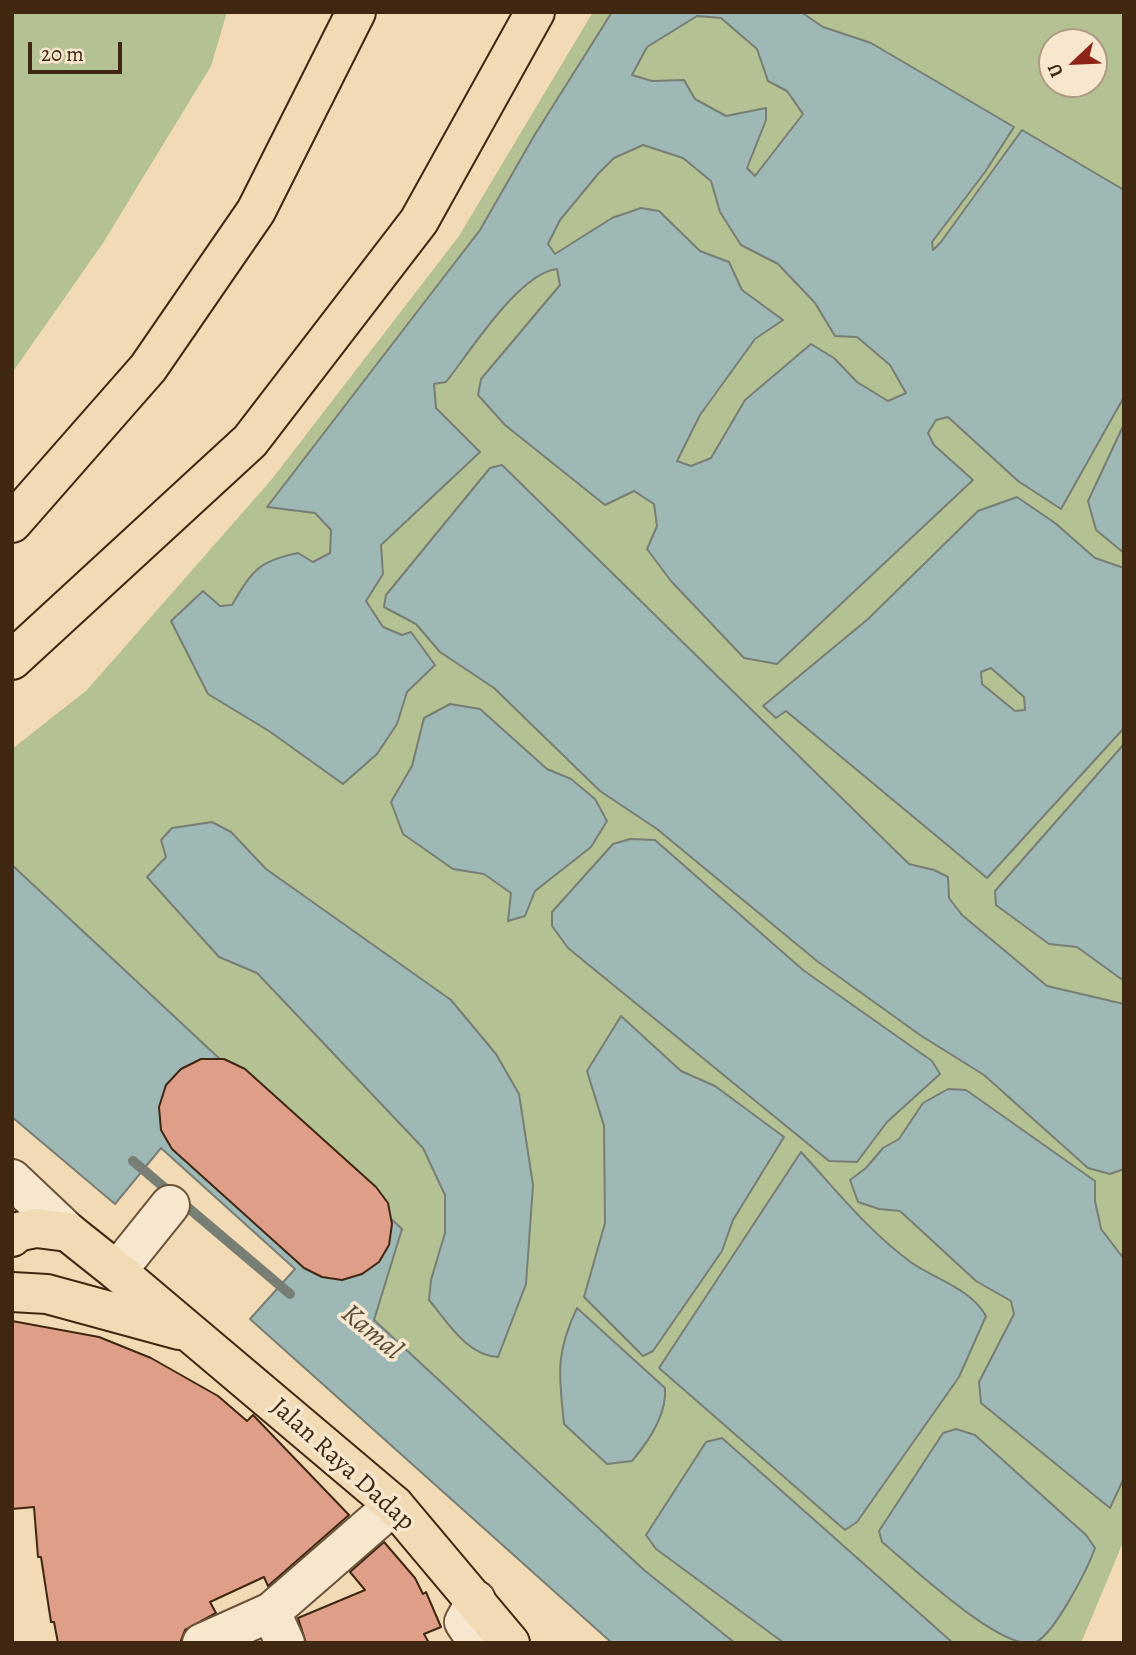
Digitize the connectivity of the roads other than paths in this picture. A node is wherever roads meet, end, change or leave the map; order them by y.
1 (343, 12) edge
2 (356, 12) edge
3 (535, 12) edge
4 (298, 130) junction
5 (12, 523) edge
6 (12, 660) edge
7 (12, 1179) edge
8 (170, 1205) dead end
9 (68, 1233) junction
10 (12, 1237) edge
11 (117, 1271) junction
12 (12, 1292) edge
13 (188, 1333) junction
14 (394, 1505) junction
15 (476, 1600) junction
16 (284, 1616) edge
17 (202, 1643) edge
18 (478, 1643) edge
19 (510, 1643) edge

1 - 4 main road
2 - 4 main road
3 - 6 main road
4 - 5 main road
7 - 9 street
8 - 11 street
9 - 10 main road
9 - 11 main road, Jalan Raya Dadap
11 - 13 main road, Jalan Raya Dadap
12 - 13 main road, Jalan Raya Dadap
13 - 14 main road, Jalan Raya Dadap
14 - 15 main road, Jalan Raya Dadap
14 - 16 street
15 - 18 street
15 - 19 main road, Jalan Raya Dadap
16 - 17 street

